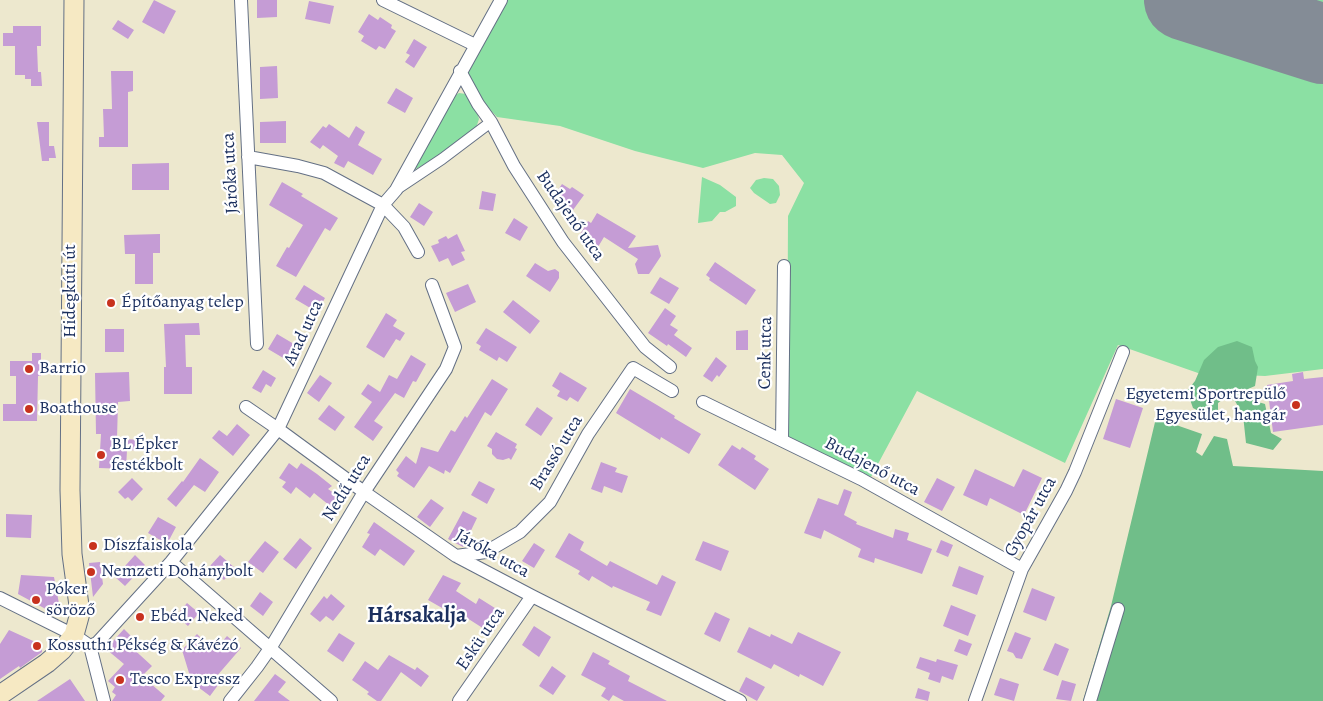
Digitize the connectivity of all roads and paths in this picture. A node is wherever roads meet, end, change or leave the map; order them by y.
1 (74, 0) edge
2 (241, 0) edge
3 (383, 0) edge
4 (501, 0) edge
5 (475, 45) junction
6 (460, 71) junction
7 (491, 122) junction
8 (248, 158) junction
9 (396, 190) junction
10 (383, 205) junction
11 (418, 252) dead end
12 (784, 266) dead end
13 (432, 285) dead end
14 (257, 344) dead end
15 (1123, 352) dead end
16 (670, 366) dead end
17 (672, 391) dead end
18 (703, 402) dead end
19 (246, 408) dead end
20 (278, 429) junction
21 (782, 440) junction
22 (364, 492) junction
23 (456, 556) junction
24 (171, 562) junction
25 (1022, 569) junction
26 (532, 596) junction
27 (0, 598) edge
28 (1118, 609) dead end
29 (74, 635) junction
30 (90, 646) junction
31 (271, 647) junction
32 (0, 695) edge
33 (104, 701) edge
34 (230, 701) edge
35 (331, 701) edge
36 (460, 701) edge
37 (740, 701) edge
38 (975, 701) edge
39 (1090, 701) edge

1 - 29 main road, Hidegkúti út
2 - 8 street, Járóka utca
3 - 5 street
4 - 5 street, Arad utca
5 - 6 street, Arad utca
6 - 7 street, Budajenő utca
6 - 9 street, Arad utca
7 - 9 street
7 - 16 street, Budajenő utca
8 - 10 street
8 - 14 street, Járóka utca
9 - 10 street, Arad utca
10 - 11 street
10 - 20 street, Arad utca
12 - 21 street, Cenk utca
13 - 22 street, Nedű utca
15 - 25 street, Gyopár utca
17 - 23 street, Brassó utca
18 - 21 street, Budajenő utca
19 - 20 street, Járóka utca
20 - 22 street, Járóka utca
20 - 24 street, Arad utca
21 - 25 street, Budajenő utca
22 - 23 street, Járóka utca
22 - 31 street, Nedű utca
23 - 26 street, Járóka utca
24 - 30 street, Arad utca
24 - 31 street
25 - 38 street, Gyopár utca
26 - 36 street, Eskü utca
26 - 37 street, Járóka utca
27 - 29 street
28 - 39 street
29 - 30 street
29 - 32 main road, Hidegkúti út
30 - 33 street
31 - 34 street, Nedű utca
31 - 35 street

